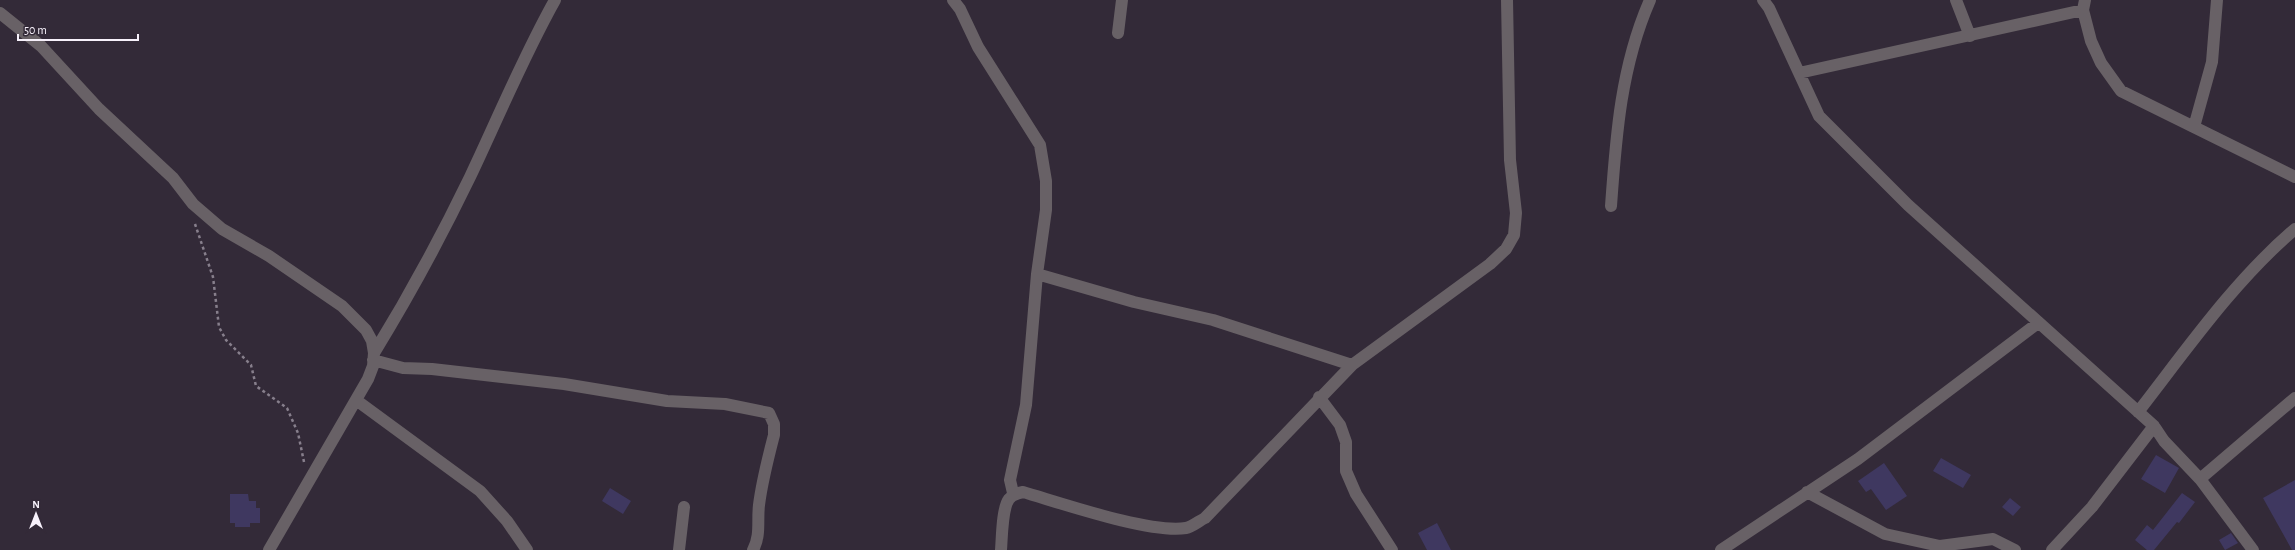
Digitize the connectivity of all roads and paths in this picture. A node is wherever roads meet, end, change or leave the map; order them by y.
1 (555, 0) edge
2 (953, 0) edge
3 (1122, 0) edge
4 (1507, 0) edge
5 (1650, 0) edge
6 (1956, 0) edge
7 (2217, 0) edge
8 (1768, 3) edge
9 (2084, 5) edge
10 (2, 19) edge
11 (1118, 33) dead end
12 (1970, 36) junction
13 (1799, 73) junction
14 (2194, 127) junction
15 (2295, 177) edge
16 (192, 204) junction
17 (1611, 206) dead end
18 (2295, 229) edge
19 (1037, 274) junction
20 (2038, 323) junction
21 (374, 357) junction
22 (1352, 365) junction
23 (1319, 397) junction
24 (2295, 398) edge
25 (356, 400) junction
26 (2138, 412) junction
27 (2154, 426) junction
28 (311, 478) junction
29 (2200, 480) junction
30 (1807, 492) junction
31 (1015, 494) junction
32 (684, 507) dead end
33 (1939, 548) edge
34 (269, 550) edge
35 (527, 550) edge
36 (680, 550) edge
37 (752, 550) edge
38 (1000, 550) edge
39 (1392, 550) edge
40 (1721, 550) edge
41 (2015, 550) edge
42 (2052, 550) edge
43 (2254, 550) edge

1 - 21 street
2 - 19 street
3 - 11 street
4 - 22 street
5 - 17 street
6 - 12 street
7 - 14 street
8 - 13 street
9 - 12 street
9 - 14 street
10 - 16 street
12 - 13 street
13 - 20 street
14 - 15 street
16 - 21 street
16 - 28 path
18 - 26 street
19 - 22 street
19 - 31 street
20 - 26 street
20 - 30 street
21 - 25 street
21 - 37 street
22 - 23 street
23 - 31 street
23 - 39 street
24 - 29 street
25 - 28 street
25 - 35 street
26 - 27 street
27 - 29 street
27 - 42 street
28 - 34 street
29 - 43 street
30 - 33 street
30 - 40 street
31 - 38 street
32 - 36 street
33 - 41 street

